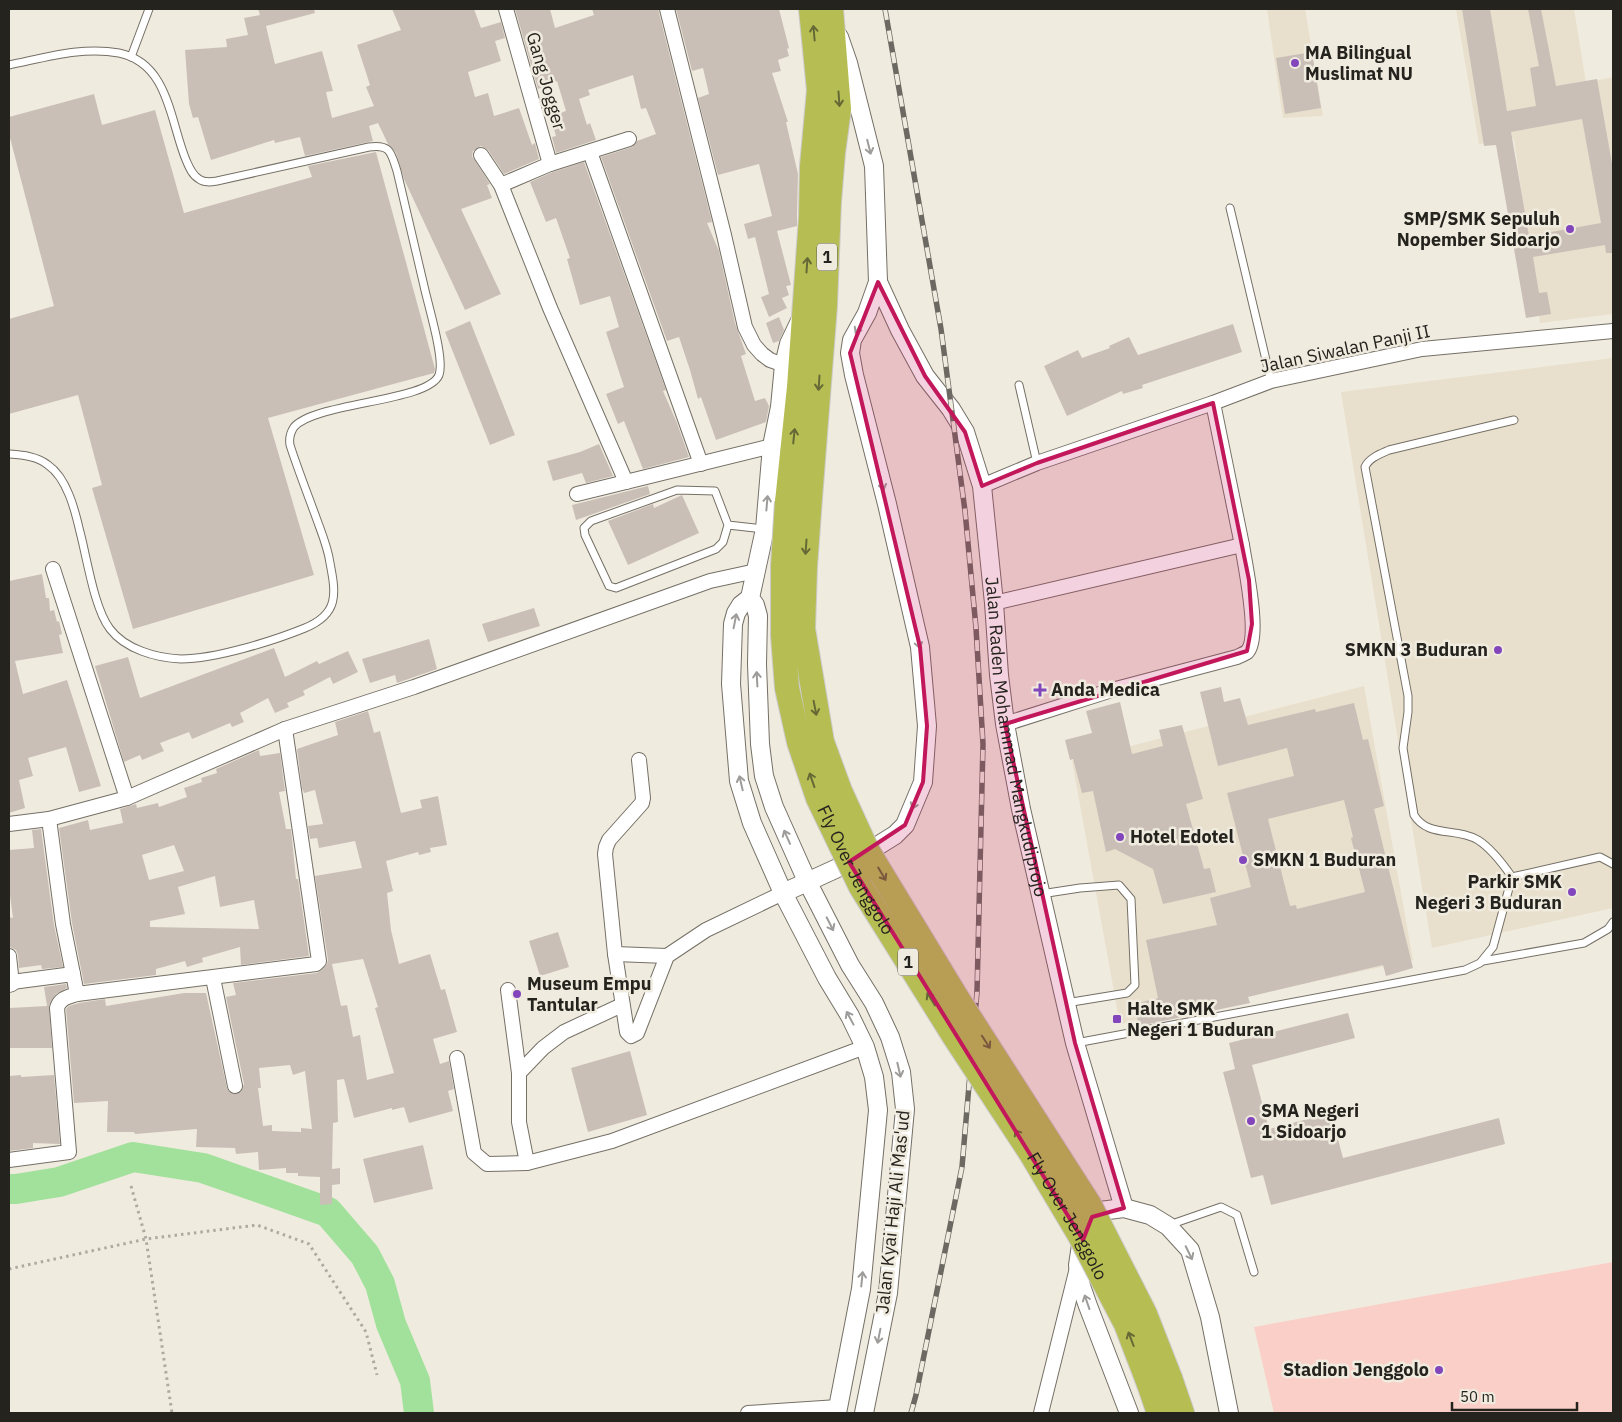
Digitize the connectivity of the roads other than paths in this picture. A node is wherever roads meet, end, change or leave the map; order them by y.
1 (149, 9) edge
2 (506, 9) edge
3 (667, 9) edge
4 (825, 11) edge
5 (131, 57) junction
6 (9, 65) edge
7 (629, 139) dead end
8 (590, 152) junction
9 (481, 154) dead end
10 (550, 164) junction
11 (501, 186) junction
12 (1230, 208) dead end
13 (878, 282) junction
14 (803, 314) junction
15 (1613, 331) edge
16 (784, 365) junction
17 (1271, 381) junction
18 (1019, 385) dead end
19 (1213, 404) junction
20 (1514, 420) dead end
21 (772, 446) junction
22 (9, 454) edge
23 (1037, 463) junction
24 (701, 464) junction
25 (626, 482) junction
26 (982, 486) junction
27 (577, 494) dead end
28 (728, 525) junction
29 (765, 529) junction
30 (1242, 545) junction
31 (53, 569) dead end
32 (756, 571) junction
33 (750, 598) junction
34 (994, 602) junction
35 (1005, 724) junction
36 (285, 728) junction
37 (638, 760) dead end
38 (127, 798) junction
39 (49, 818) junction
40 (9, 824) edge
41 (1613, 864) edge
42 (1512, 878) junction
43 (807, 881) junction
44 (783, 893) junction
45 (1041, 894) junction
46 (1613, 922) edge
47 (615, 954) junction
48 (9, 956) edge
49 (666, 956) junction
50 (1481, 962) junction
51 (73, 974) junction
52 (214, 978) junction
53 (10, 983) edge
54 (508, 990) dead end
55 (77, 994) junction
56 (1066, 1003) junction
57 (622, 1006) junction
58 (1075, 1043) junction
59 (865, 1047) junction
60 (458, 1058) dead end
61 (519, 1073) junction
62 (235, 1086) dead end
63 (9, 1160) edge
64 (526, 1163) junction
65 (1124, 1208) junction
66 (1168, 1226) junction
67 (1078, 1265) junction
68 (1254, 1272) dead end
69 (1159, 1381) junction
70 (837, 1410) edge
71 (748, 1413) edge
72 (864, 1413) edge
73 (1041, 1413) edge
74 (1129, 1413) edge
75 (1159, 1413) edge
76 (1182, 1413) edge
77 (1229, 1413) edge

1 - 5 lane
2 - 10 street, Gang Jogger
3 - 16 street
4 -> 13 street, Jalan Raden Mohammad Mangkudiprojo
14 -> 4 highway, 1
4 -> 69 highway, Fly Over Jenggolo / 1, bridge
5 - 6 lane
5 - 22 lane
7 - 8 street
8 - 10 street
8 - 24 street
9 - 11 street
10 - 11 street
11 - 25 street
12 - 17 lane
13 - 26 street, Jalan Raden Mohammad Mangkudiprojo
13 -> 43 street, Jalan Raden Mohammad Mangkudiprojo
14 - 16 street
69 -> 14 highway, Fly Over Jenggolo / 1, bridge
15 - 17 street, Jalan Siwalan Panji II
16 - 21 street
17 - 19 street, Jalan Siwalan Panji II
18 - 23 lane
19 - 23 street, Jalan Siwalan Panji II
19 - 30 street
20 - 42 lane
21 - 24 street
29 -> 21 street
23 - 26 street, Jalan Siwalan Panji II
24 - 25 street
25 - 27 street
26 - 34 street, Jalan Raden Mohammad Mangkudiprojo
28 - 28 lane
28 - 29 lane
29 - 32 street
30 - 34 street
30 - 35 street
31 - 38 street
32 - 33 street
32 - 36 street
43 -> 33 street
44 -> 33 street
34 - 35 street, Jalan Raden Mohammad Mangkudiprojo
35 - 45 street, Jalan Raden Mohammad Mangkudiprojo
36 - 38 street
36 - 52 street
37 - 47 street
38 - 39 street
39 - 40 street
39 - 51 street
41 - 42 lane
42 - 50 lane
43 - 44 street, Jalan Raden Mohammad Mangkudiprojo
43 -> 72 street, Jalan Kyai Haji Ali Mas'ud
44 - 49 street
59 -> 44 street, Jalan Kyai Haji Ali Mas'ud
45 - 56 street, Jalan Raden Mohammad Mangkudiprojo
45 - 56 lane
46 - 50 lane
47 - 49 street
47 - 57 street
48 - 53 street
49 - 57 street
50 - 58 lane
51 - 53 street
51 - 55 street
52 - 55 street
52 - 62 street
54 - 61 street
55 - 63 street
56 - 58 street, Jalan Raden Mohammad Mangkudiprojo
57 - 61 street
58 - 65 street, Jalan Raden Mohammad Mangkudiprojo
59 - 64 street
70 -> 59 street, Jalan Kyai Haji Ali Mas'ud
60 - 64 street
61 - 64 street
65 - 66 street
65 - 67 street
66 - 68 lane
66 -> 77 street
67 - 73 street
74 -> 67 street
69 - 75 highway, 1
69 - 76 highway, 1
70 - 71 street

